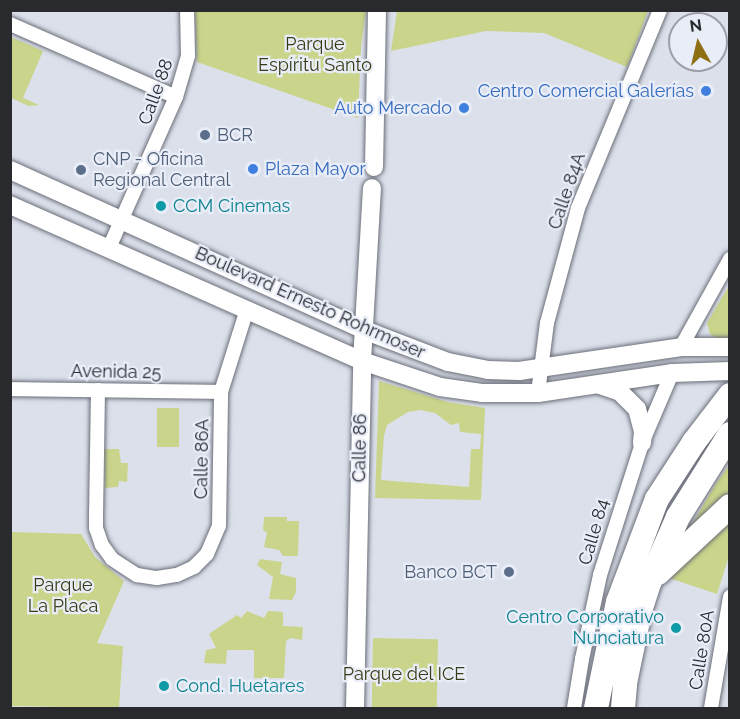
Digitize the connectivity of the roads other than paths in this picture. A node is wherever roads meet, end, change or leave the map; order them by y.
1 (377, 10) edge
2 (660, 10) edge
3 (187, 11) edge
4 (10, 24) edge
5 (176, 98) junction
6 (374, 167) dead end
7 (10, 170) edge
8 (372, 188) dead end
9 (10, 205) edge
10 (122, 219) junction
11 (109, 248) junction
12 (729, 259) edge
13 (365, 294) junction
14 (247, 309) junction
15 (339, 319) junction
16 (364, 330) junction
17 (681, 347) junction
18 (729, 347) edge
19 (729, 352) edge
20 (362, 361) junction
21 (541, 370) junction
22 (729, 371) edge
23 (672, 374) junction
24 (598, 385) junction
25 (10, 389) edge
26 (98, 390) junction
27 (221, 392) junction
28 (537, 393) junction
29 (729, 394) edge
30 (729, 434) edge
31 (642, 443) junction
32 (729, 506) edge
33 (650, 581) junction
34 (729, 597) edge
35 (355, 708) edge
36 (574, 708) edge
37 (596, 708) edge
38 (622, 708) edge
39 (711, 708) edge

1 - 6 main road
2 - 21 street, Calle 84A
3 - 5 street, Calle 88
4 - 5 street
5 - 10 street, Calle 88
7 - 10 main road, Boulevard Ernesto Rohrmoser
8 - 13 main road, Calle 86
9 - 11 main road, Boulevard Ernesto Rohrmoser
10 - 11 street, Calle 88
10 - 15 main road, Boulevard Ernesto Rohrmoser
11 - 14 main road, Boulevard Ernesto Rohrmoser
12 - 17 street
13 - 15 main road
13 - 16 main road, Calle 86
14 - 20 main road, Boulevard Ernesto Rohrmoser
14 - 27 street, Calle 86A
15 - 16 main road, Boulevard Ernesto Rohrmoser
16 - 20 main road, Calle 86
16 - 21 main road, Boulevard Ernesto Rohrmoser
17 - 18 main road, Boulevard Ernesto Rohrmoser
17 - 21 main road, Boulevard Ernesto Rohrmoser
19 - 23 main road
20 - 28 main road, Boulevard Ernesto Rohrmoser
20 - 35 main road, Calle 86
21 - 28 street, Calle 84A
22 - 23 main road, Boulevard Ernesto Rohrmoser
23 - 24 main road, Boulevard Ernesto Rohrmoser
23 - 31 street, Calle 84
24 - 28 main road, Boulevard Ernesto Rohrmoser
24 - 31 main road
25 - 26 street, Avenida 25
26 - 27 street, Avenida 25
26 - 27 street, Calle 86A
29 - 37 highway
30 - 33 highway
31 - 36 street, Calle 84
32 - 33 highway
33 - 38 highway
34 - 39 street, Calle 80A

